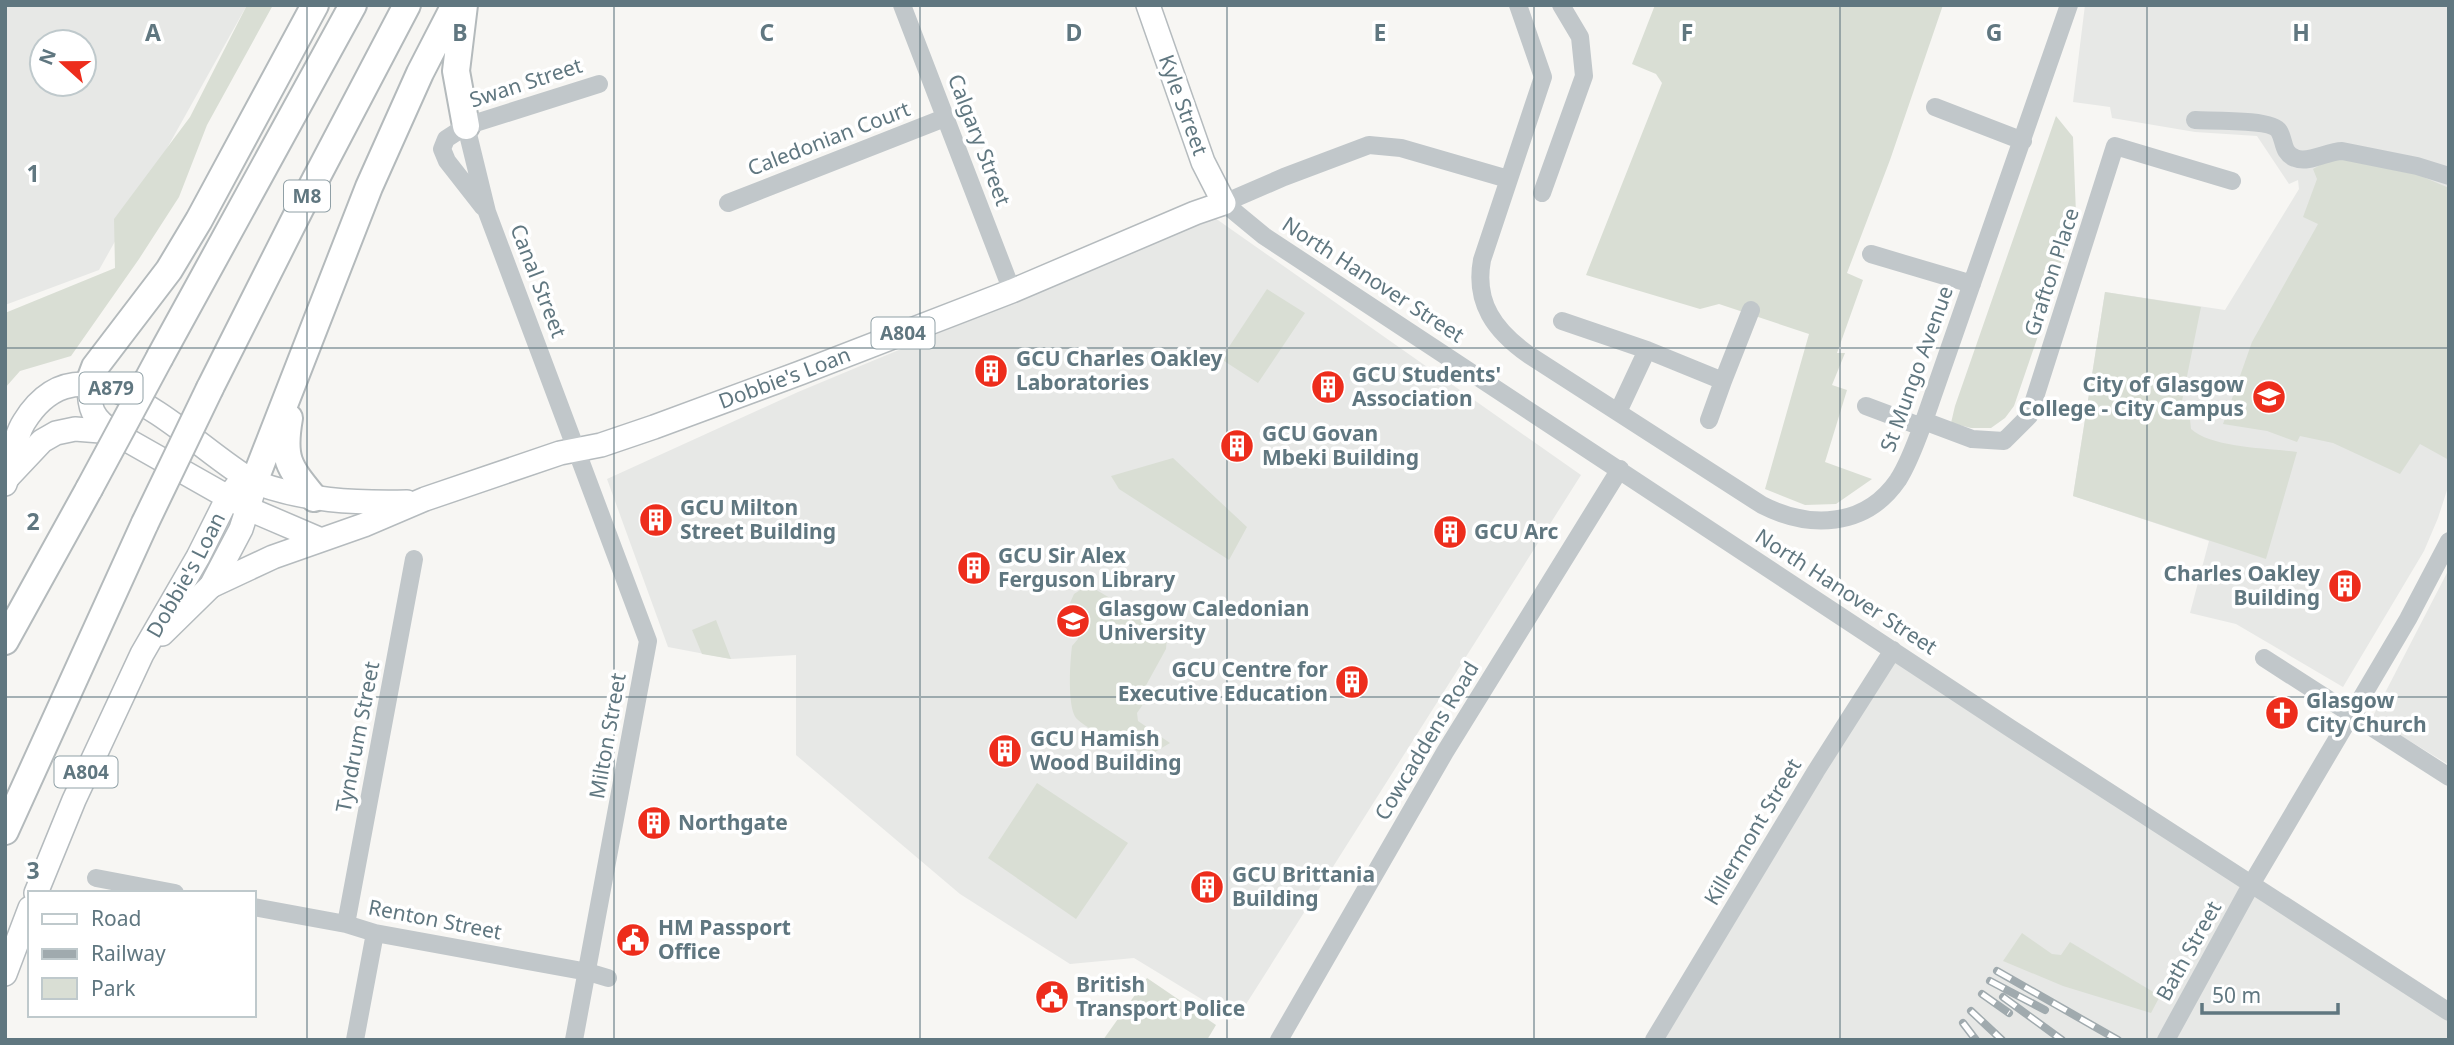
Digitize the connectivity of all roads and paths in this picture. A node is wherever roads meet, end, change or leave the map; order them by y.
1 (315, 5) edge
2 (353, 5) edge
3 (407, 5) edge
4 (455, 5) edge
5 (464, 5) edge
6 (902, 5) edge
7 (1148, 5) edge
8 (1560, 5) edge
9 (2069, 5) edge
10 (1523, 7) edge
11 (599, 83) dead end
12 (1935, 107) dead end
13 (947, 117) junction
14 (2195, 120) dead end
15 (466, 126) junction
16 (2023, 141) junction
17 (2449, 176) edge
18 (1508, 179) junction
19 (2232, 181) dead end
20 (1542, 193) dead end
21 (729, 203) dead end
22 (1224, 203) junction
23 (487, 212) junction
24 (1871, 254) dead end
25 (1972, 284) junction
26 (1012, 291) junction
27 (1751, 310) dead end
28 (1562, 321) dead end
29 (1647, 350) junction
30 (92, 375) junction
31 (296, 378) junction
32 (1723, 381) junction
33 (1866, 406) dead end
34 (1618, 412) junction
35 (1709, 420) dead end
36 (1923, 424) junction
37 (113, 432) junction
38 (577, 450) junction
39 (1620, 469) junction
40 (249, 479) junction
41 (6, 481) edge
42 (228, 497) junction
43 (314, 498) junction
44 (417, 502) junction
45 (249, 509) junction
46 (319, 539) junction
47 (2449, 541) edge
48 (414, 559) dead end
49 (211, 586) junction
50 (5, 642) edge
51 (1893, 650) junction
52 (142, 654) junction
53 (2264, 658) dead end
54 (2351, 714) junction
55 (2449, 777) edge
56 (5, 831) edge
57 (96, 878) dead end
58 (2252, 883) junction
59 (37, 891) edge
60 (164, 891) edge
61 (256, 907) edge
62 (28, 913) edge
63 (346, 924) junction
64 (375, 933) junction
65 (587, 972) junction
66 (5, 974) edge
67 (608, 978) dead end
68 (2447, 1011) edge
69 (355, 1040) edge
70 (574, 1040) edge
71 (1279, 1040) edge
72 (1654, 1040) edge
73 (2166, 1040) edge

1 - 30 highway
2 - 50 highway, M8, bridge
3 - 56 highway, M8, bridge
4 - 31 highway
5 - 15 highway
6 - 13 street, Calgary Street
7 - 22 main road, Kyle Street
8 - 20 street
9 - 16 street, St Mungo Avenue
10 - 18 street, St Mungo Avenue
11 - 15 street, Swan Street
12 - 16 street
13 - 21 street, Caledonian Court
13 - 26 street, Calgary Street
14 - 17 street
15 - 23 street, Canal Street
15 - 23 street
16 - 25 street, St Mungo Avenue
18 - 22 street
18 - 34 street, St Mungo Avenue
19 - 36 street, Grafton Place
22 - 26 main road, Dobbie's Loan / A804
22 - 39 street, North Hanover Street
23 - 38 street, Canal Street
24 - 25 street
25 - 36 street, St Mungo Avenue
26 - 38 main road, Dobbie's Loan / A804
27 - 32 street
28 - 29 street
29 - 32 street
29 - 34 street
30 - 37 main road
30 - 40 main road, A879
30 - 41 main road, A879
31 - 40 highway
31 - 43 highway
32 - 35 street
33 - 36 street
34 - 36 street, St Mungo Avenue
37 - 41 main road, A879
37 - 42 main road, A879
38 - 44 main road, Dobbie's Loan / A804
38 - 65 street, Milton Street
39 - 51 street, North Hanover Street
39 - 71 street, Cowcaddens Road
40 - 42 main road, Dobbie's Loan / A804
40 - 43 main road, Dobbie's Loan / A804
40 - 45 main road, Dobbie's Loan / A804
42 - 45 main road, Dobbie's Loan / A879
42 - 52 main road, Dobbie's Loan / A804
43 - 44 main road, Dobbie's Loan / A804
44 - 46 main road, Dobbie's Loan / A804
45 - 46 main road, Dobbie's Loan / A879
45 - 49 main road, Dobbie's Loan / A804
46 - 49 main road, Dobbie's Loan / A804
47 - 54 street, Bath Street
48 - 63 street, Tyndrum Street
49 - 52 main road, Dobbie's Loan / A804
51 - 58 street, North Hanover Street
51 - 72 street, Killermont Street
52 - 59 main road, Dobbie's Loan / A804
53 - 54 street
54 - 55 street
54 - 58 street, Bath Street
57 - 60 street
58 - 68 street, North Hanover Street
58 - 73 street, Bath Street
61 - 63 street, Renton Street
62 - 66 main road
63 - 64 street, Renton Street
64 - 65 street, Renton Street
64 - 69 street
65 - 67 street, Renton Street
65 - 70 street, Milton Street

